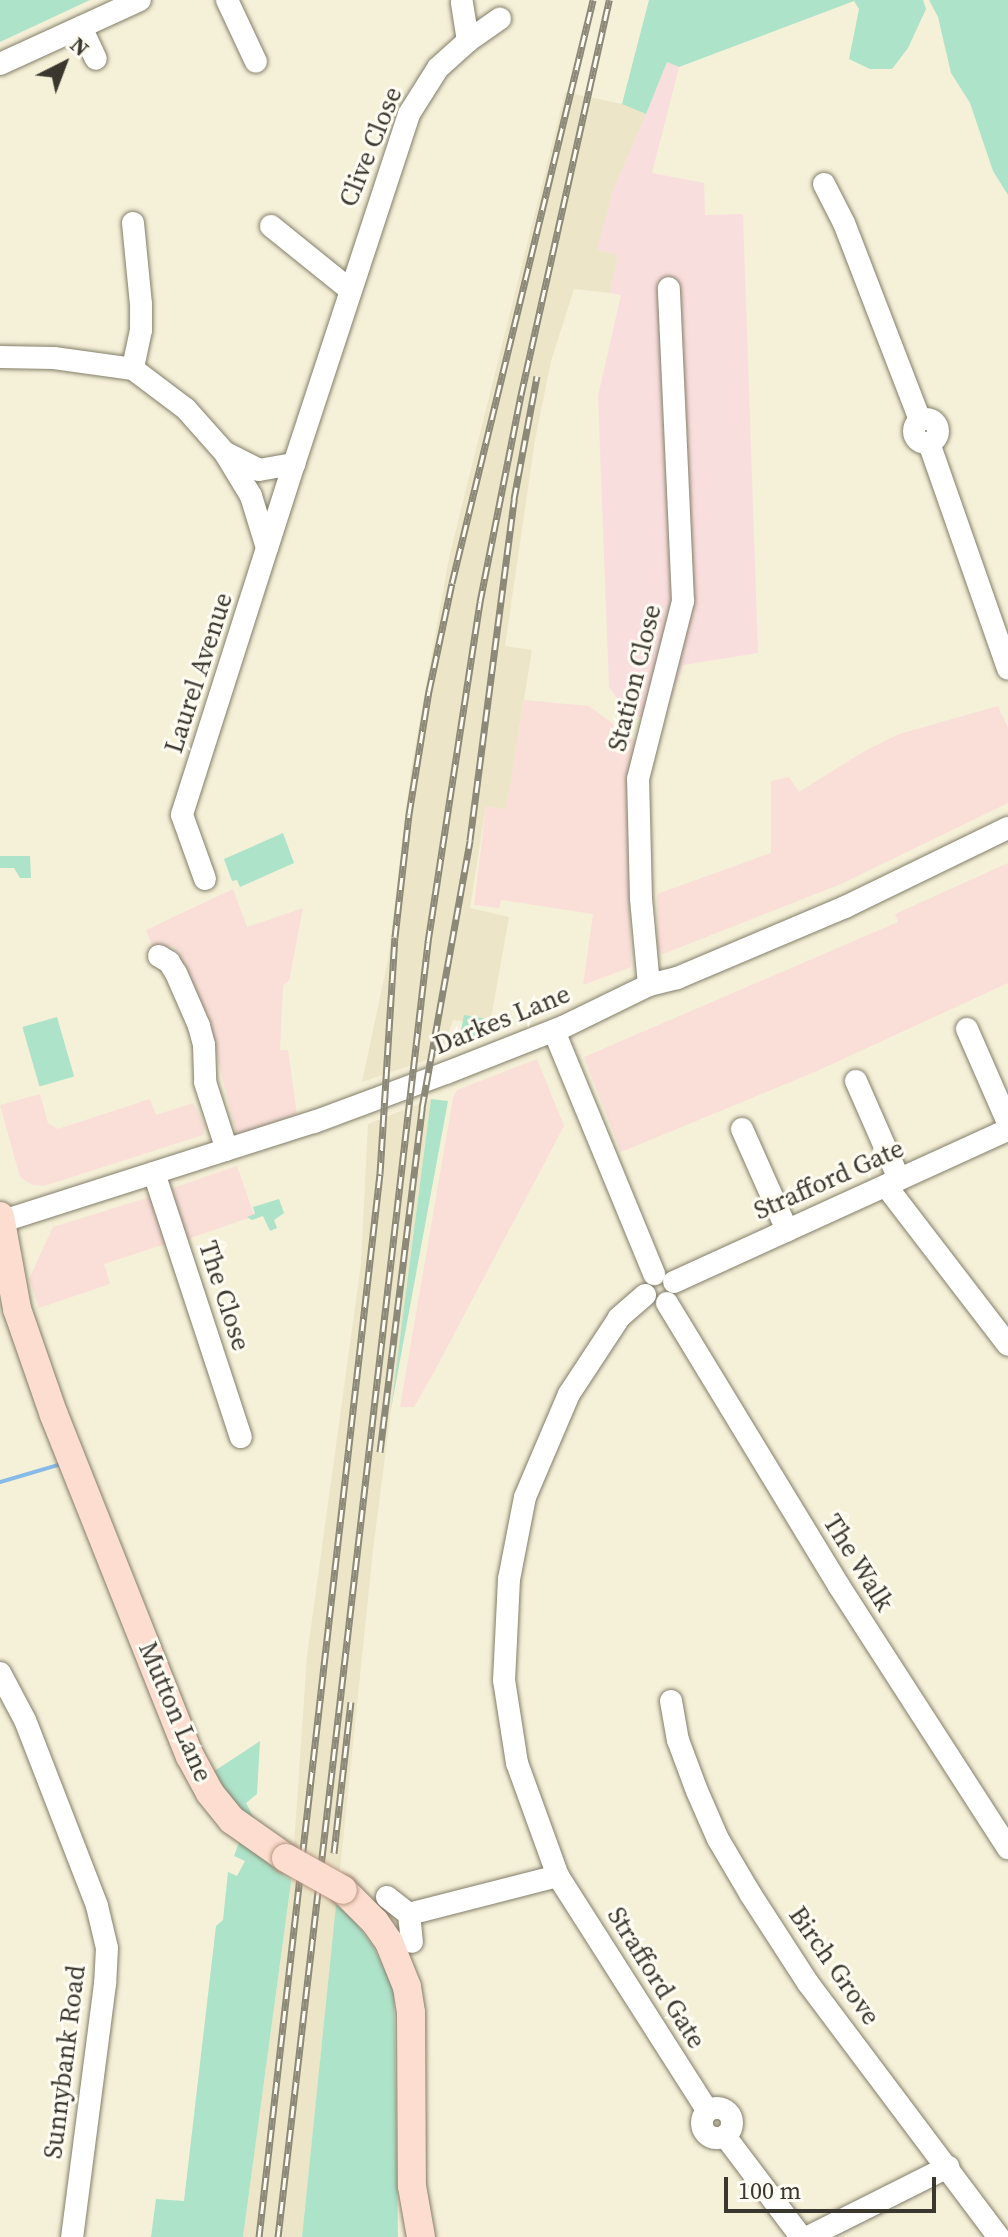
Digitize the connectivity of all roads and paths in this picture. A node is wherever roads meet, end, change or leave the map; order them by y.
1 (140, 0) edge
2 (227, 0) edge
3 (462, 2) dead end
4 (500, 19) dead end
5 (81, 27) junction
6 (468, 41) junction
7 (96, 59) dead end
8 (256, 62) dead end
9 (0, 64) edge
10 (824, 184) dead end
11 (133, 223) dead end
12 (271, 226) dead end
13 (669, 288) dead end
14 (349, 289) junction
15 (0, 357) edge
16 (133, 369) junction
17 (225, 453) junction
18 (294, 464) junction
19 (267, 548) junction
20 (1008, 669) edge
21 (1008, 828) edge
22 (205, 879) dead end
23 (159, 956) dead end
24 (649, 985) junction
25 (967, 1029) dead end
26 (554, 1031) junction
27 (856, 1081) dead end
28 (1008, 1123) edge
29 (742, 1129) dead end
30 (1008, 1130) edge
31 (227, 1150) junction
32 (154, 1173) junction
33 (893, 1182) junction
34 (0, 1216) edge
35 (0, 1222) edge
36 (787, 1230) junction
37 (660, 1288) junction
38 (1008, 1345) edge
39 (241, 1437) dead end
40 (0, 1673) edge
41 (671, 1701) dead end
42 (1008, 1848) edge
43 (558, 1876) junction
44 (387, 1897) dead end
45 (409, 1914) junction
46 (412, 1942) dead end
47 (948, 2167) junction
48 (72, 2237) edge
49 (421, 2237) edge
50 (801, 2237) edge
51 (808, 2237) edge
52 (999, 2237) edge

1 - 5 street
2 - 8 street
3 - 6 street
4 - 6 street, Clive Close
5 - 7 street
5 - 9 street
6 - 14 street, Clive Close
10 - 20 street
11 - 16 street
12 - 14 street
13 - 24 street, Station Close
14 - 18 street, Clive Close
15 - 16 street
16 - 17 street
17 - 18 street
17 - 19 street
18 - 19 street, Laurel Avenue
19 - 22 street, Laurel Avenue
21 - 24 street, Darkes Lane
23 - 31 street
24 - 26 street, Darkes Lane
25 - 28 street
26 - 31 street, Darkes Lane
26 - 37 street, The Walk
27 - 33 street
29 - 36 street
30 - 33 street, Strafford Gate
31 - 32 street, Darkes Lane
32 - 35 street, Darkes Lane
32 - 39 street, The Close
33 - 36 street, Strafford Gate
33 - 38 street
34 - 35 main road, Mutton Lane
35 - 49 main road, Mutton Lane, bridge
36 - 37 street, Strafford Gate
37 - 42 street, The Walk
37 - 43 street, Strafford Gate
40 - 48 street, Sunnybank Road
41 - 47 street, Birch Grove
43 - 45 street
43 - 50 street, Strafford Gate
44 - 45 street
45 - 46 street
47 - 51 street
47 - 52 street, Birch Grove

